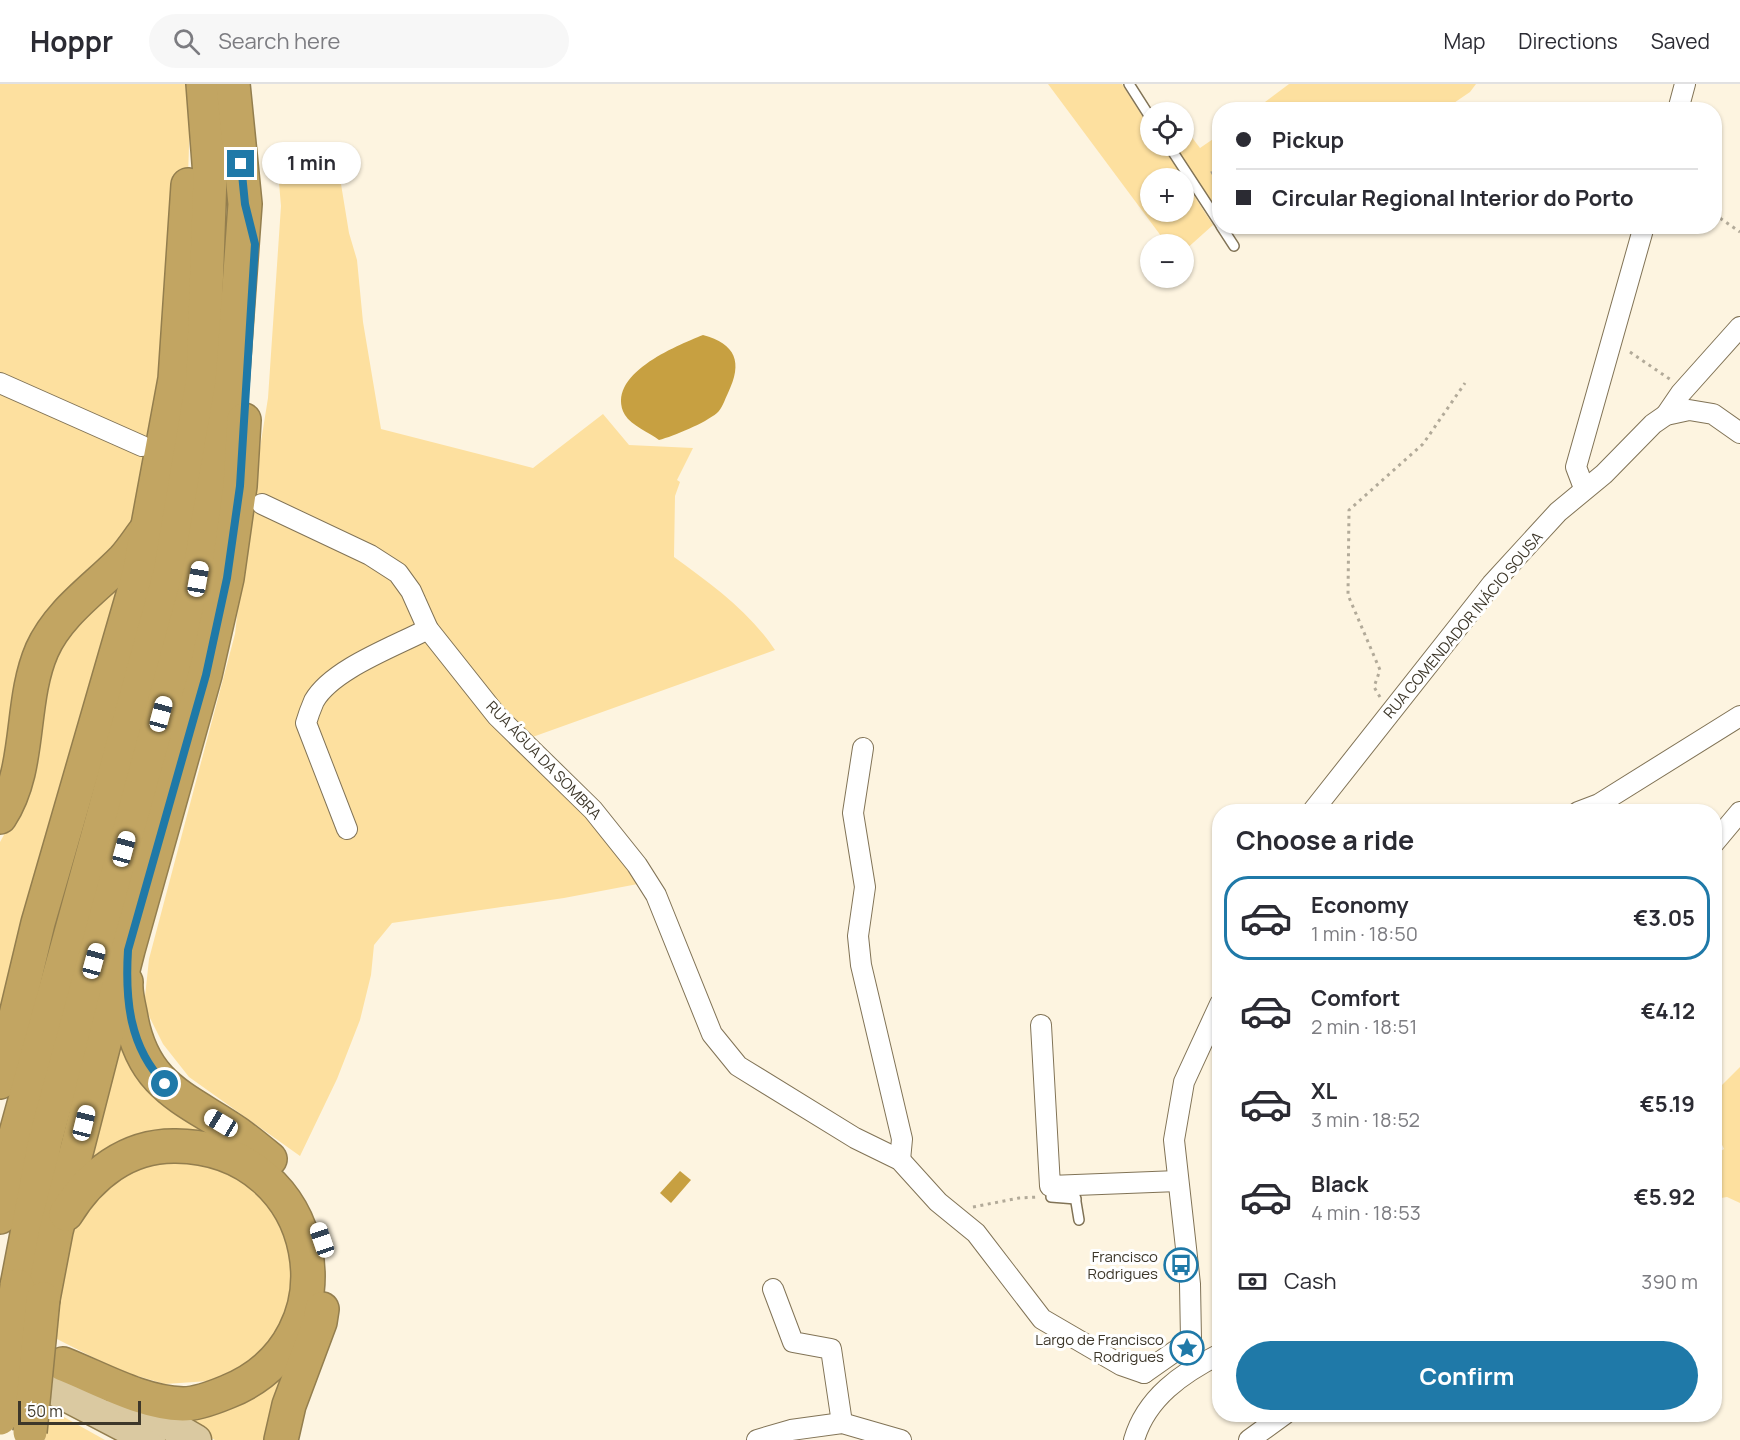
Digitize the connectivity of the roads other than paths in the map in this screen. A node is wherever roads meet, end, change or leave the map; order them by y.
1 (1129, 84) edge
2 (1685, 84) edge
3 (213, 85) edge
4 (1140, 102) edge
5 (1680, 102) edge
6 (1175, 156) edge
7 (245, 204) junction
8 (1212, 213) edge
9 (1226, 234) edge
10 (1642, 234) edge
11 (1234, 246) dead end
12 (1740, 327) edge
13 (1701, 374) junction
14 (0, 383) edge
15 (1713, 414) junction
16 (1666, 415) junction
17 (1740, 433) edge
18 (142, 446) dead end
19 (1584, 488) junction
20 (262, 504) dead end
21 (151, 524) junction
22 (429, 630) junction
23 (1740, 716) edge
24 (863, 748) dead end
25 (1318, 804) edge
26 (1599, 804) edge
27 (1740, 812) edge
28 (0, 817) edge
29 (348, 829) dead end
30 (1722, 833) edge
31 (128, 950) junction
32 (1212, 1020) edge
33 (1041, 1025) dead end
34 (0, 1082) edge
35 (900, 1160) junction
36 (1178, 1181) junction
37 (1074, 1192) junction
38 (1052, 1197) dead end
39 (0, 1217) edge
40 (1079, 1220) dead end
41 (56, 1231) junction
42 (773, 1289) dead end
43 (30, 1292) junction
44 (0, 1332) edge
45 (1191, 1340) junction
46 (1212, 1357) edge
47 (1212, 1359) edge
48 (0, 1361) edge
49 (1144, 1373) junction
50 (63, 1379) junction
51 (1157, 1395) junction
52 (0, 1418) edge
53 (1274, 1422) edge
54 (842, 1423) junction
55 (20, 1436) edge
56 (150, 1440) edge
57 (196, 1440) edge
58 (281, 1440) edge
59 (757, 1440) edge
60 (902, 1440) edge
61 (1134, 1440) edge
62 (1249, 1440) edge

1 - 4 lane
2 - 5 street
3 - 7 highway
3 - 21 highway
3 - 39 highway
6 - 8 lane
7 - 31 highway
7 - 43 highway
9 - 11 lane
10 - 19 street
12 - 13 street
13 - 15 street
13 - 16 street
14 - 18 street
15 - 16 street
15 - 17 street
16 - 19 street, RUA COMENDADOR INÁCIO SOUSA
19 - 25 street, RUA COMENDADOR INÁCIO SOUSA
20 - 22 street, RUA ÁGUA DA SOMBRA
21 - 28 highway
21 - 34 highway
22 - 29 street
22 - 35 street, RUA ÁGUA DA SOMBRA
23 - 26 street
24 - 35 street
27 - 30 street
31 - 41 highway
31 - 58 highway
32 - 36 street
33 - 37 street
35 - 49 street, RUA ÁGUA DA SOMBRA
36 - 37 street
36 - 45 street
37 - 38 lane
37 - 40 lane
41 - 43 highway
41 - 50 highway
42 - 54 street
43 - 52 highway, bridge
43 - 55 highway, bridge
44 - 50 main road
45 - 46 street
45 - 49 street
47 - 51 street
48 - 50 main road
49 - 51 street
50 - 56 main road
50 - 57 main road
51 - 61 street
52 - 55 highway
53 - 62 street
54 - 59 street
54 - 60 street

